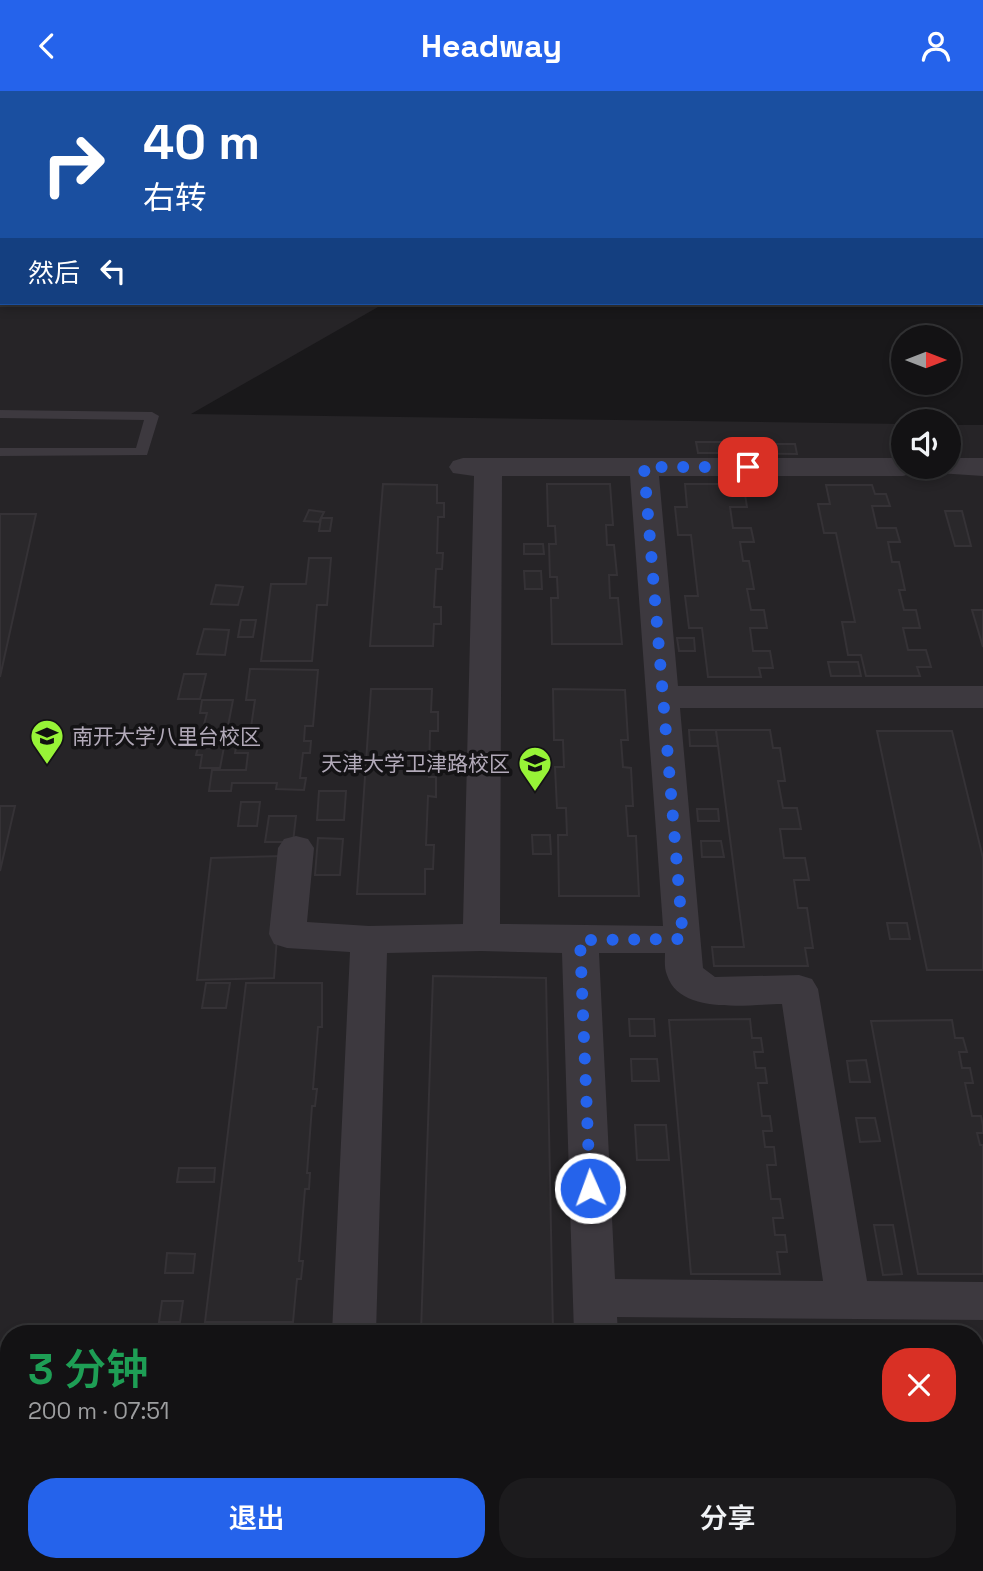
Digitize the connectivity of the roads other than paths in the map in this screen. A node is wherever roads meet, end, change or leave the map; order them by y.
1 (0, 414) edge
2 (0, 452) edge
3 (644, 467) junction
4 (891, 467) edge
5 (961, 467) edge
6 (983, 467) edge
7 (664, 697) junction
8 (983, 697) edge
9 (296, 848) dead end
10 (481, 937) junction
11 (683, 939) junction
12 (369, 940) junction
13 (580, 940) junction
14 (848, 1300) junction
15 (983, 1301) edge
16 (596, 1316) edge
17 (354, 1325) edge

1 - 2 lane
3 - 4 street
3 - 7 street
3 - 10 street
5 - 6 street
7 - 8 street
7 - 11 street
9 - 12 street
10 - 12 street
10 - 13 street
11 - 13 street
11 - 14 street
12 - 17 street
13 - 16 street
14 - 15 street
14 - 16 street

